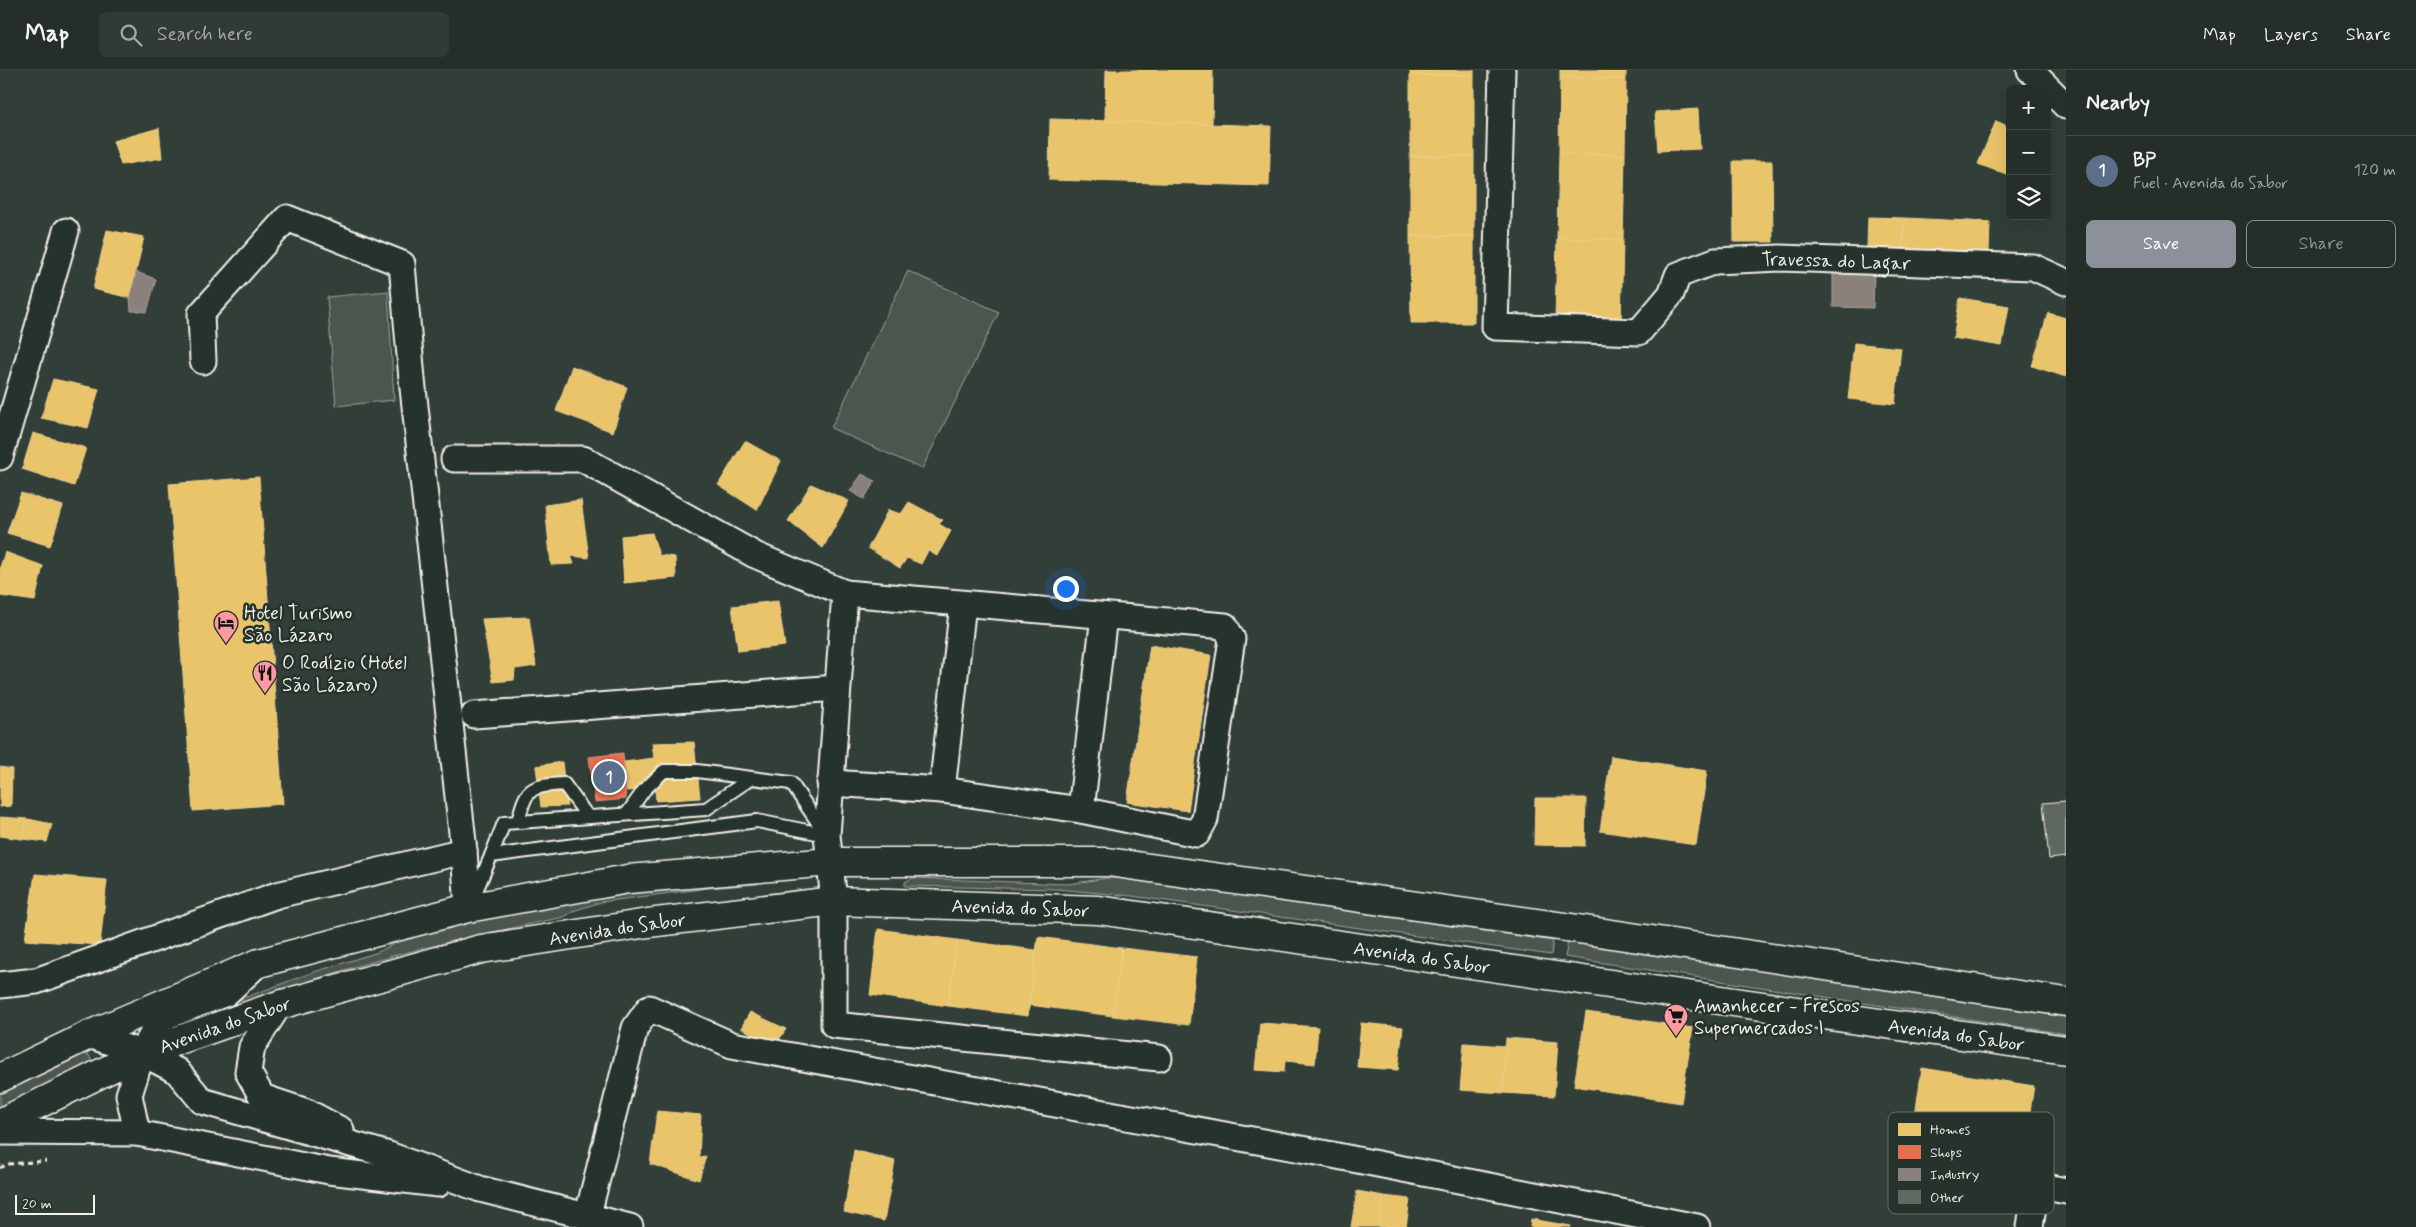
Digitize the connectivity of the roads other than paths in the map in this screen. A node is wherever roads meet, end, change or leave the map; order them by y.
1 (1502, 70) edge
2 (2030, 70) edge
3 (2066, 106) edge
4 (66, 231) dead end
5 (2066, 282) edge
6 (203, 361) dead end
7 (0, 457) edge
8 (454, 459) dead end
9 (844, 593) junction
10 (963, 604) junction
11 (1104, 616) junction
12 (837, 688) junction
13 (474, 715) dead end
14 (750, 779) junction
15 (830, 783) junction
16 (942, 790) junction
17 (1081, 810) junction
18 (627, 814) junction
19 (588, 816) junction
20 (518, 822) junction
21 (826, 835) junction
22 (464, 851) junction
23 (491, 856) junction
24 (830, 862) junction
25 (834, 900) junction
26 (468, 908) junction
27 (259, 963) junction
28 (0, 985) edge
29 (2066, 1002) edge
30 (279, 1005) junction
31 (89, 1035) junction
32 (2066, 1050) edge
33 (142, 1054) junction
34 (1159, 1058) dead end
35 (0, 1078) edge
36 (0, 1123) edge
37 (0, 1132) edge
38 (137, 1133) junction
39 (389, 1156) junction
40 (480, 1189) junction
41 (2032, 1214) edge
42 (588, 1218) junction
43 (630, 1227) edge
44 (1697, 1227) edge
45 (2030, 1227) edge

1 - 5 street, Travessa do Lagar
2 - 3 street
4 - 7 street
6 - 22 street
8 - 9 street
9 - 10 street
9 - 12 street
10 - 11 street
10 - 16 street
11 - 17 street
11 - 17 street
12 - 13 street
12 - 15 street
14 - 18 lane
14 - 18 lane
14 - 21 lane
15 - 16 street
15 - 21 street
16 - 17 street
18 - 19 lane
19 - 20 lane
19 - 20 lane
20 - 23 lane
21 - 23 lane
21 - 24 street
22 - 26 street
22 - 28 street
23 - 26 lane
24 - 25 street
24 - 26 main road, Avenida do Sabor
24 - 29 main road, Avenida do Sabor
25 - 30 main road, Avenida do Sabor
25 - 32 main road, Avenida do Sabor
25 - 34 street
26 - 27 main road, Avenida do Sabor
27 - 31 main road, Avenida do Sabor
27 - 33 street
30 - 33 main road, Avenida do Sabor
30 - 39 street
31 - 33 street
31 - 35 main road, Avenida do Sabor
33 - 36 main road, Avenida do Sabor
33 - 38 street
33 - 39 street
37 - 38 street
38 - 40 street
39 - 40 street
40 - 42 street
41 - 45 street
42 - 43 street
42 - 44 street

